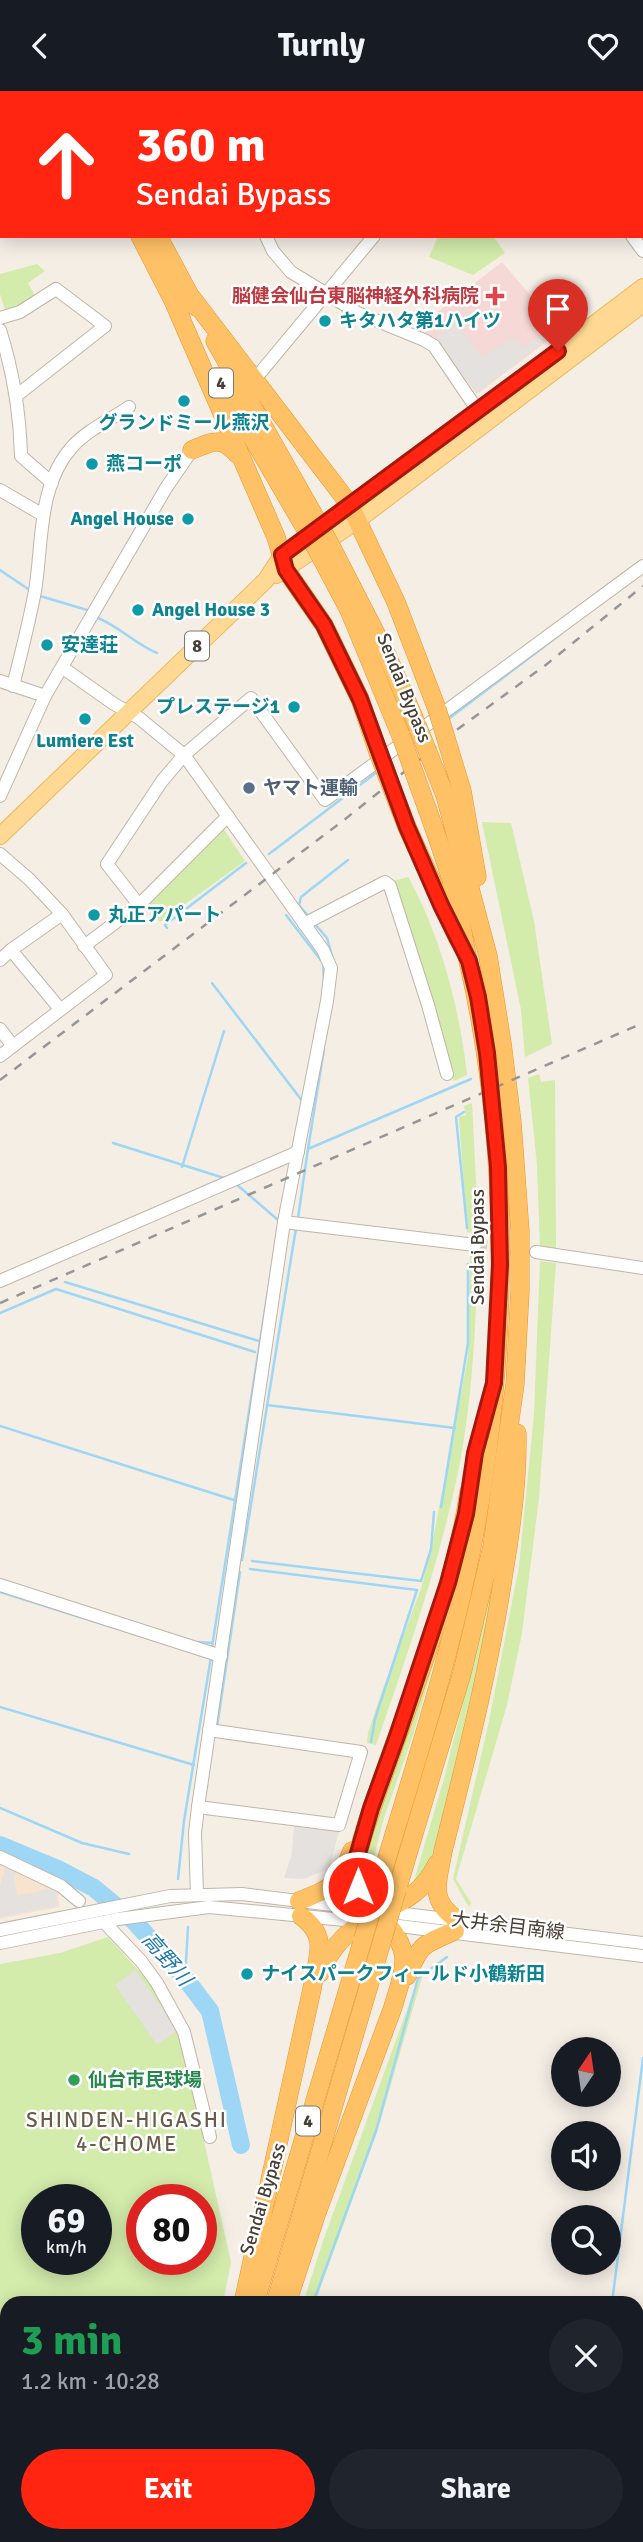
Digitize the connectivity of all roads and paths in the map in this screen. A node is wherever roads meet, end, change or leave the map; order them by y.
1 (141, 238) edge
2 (159, 238) edge
3 (267, 238) edge
4 (372, 238) edge
5 (643, 287) edge
6 (327, 294) junction
7 (183, 302) junction
8 (643, 304) edge
9 (0, 318) edge
10 (0, 330) edge
11 (8, 354) junction
12 (0, 366) edge
13 (255, 379) junction
14 (16, 396) junction
15 (129, 407) dead end
16 (222, 412) junction
17 (486, 414) junction
18 (192, 450) junction
19 (240, 457) junction
20 (52, 483) junction
21 (0, 490) edge
22 (354, 512) junction
23 (43, 515) junction
24 (326, 552) junction
25 (284, 562) junction
26 (643, 566) edge
27 (63, 668) junction
28 (0, 681) edge
29 (13, 686) junction
30 (45, 696) junction
31 (128, 711) junction
32 (184, 755) junction
33 (454, 793) junction
34 (0, 796) edge
35 (228, 817) junction
36 (0, 834) edge
37 (0, 854) edge
38 (139, 905) junction
39 (62, 914) junction
40 (310, 921) junction
41 (84, 946) junction
42 (11, 950) junction
43 (0, 960) edge
44 (469, 961) junction
45 (60, 1009) junction
46 (0, 1029) edge
47 (13, 1047) junction
48 (0, 1056) edge
49 (447, 1074) dead end
50 (295, 1154) junction
51 (284, 1222) junction
52 (475, 1245) tunnel mouth
53 (537, 1252) tunnel mouth
54 (643, 1268) edge
55 (0, 1281) edge
56 (494, 1383) junction
57 (515, 1384) junction
58 (0, 1584) edge
59 (215, 1654) junction
60 (209, 1730) junction
61 (198, 1807) junction
62 (371, 1808) junction
63 (443, 1851) junction
64 (0, 1857) edge
65 (197, 1894) junction
66 (79, 1901) dead end
67 (300, 1908) junction
68 (104, 1922) junction
69 (376, 1923) junction
70 (455, 1925) junction
71 (0, 1930) edge
72 (0, 1943) edge
73 (643, 1943) edge
74 (643, 1956) edge
75 (312, 1989) junction
76 (393, 2007) junction
77 (210, 2137) dead end
78 (245, 2296) edge
79 (257, 2296) edge
80 (277, 2296) edge
81 (289, 2296) edge

1 - 7 highway, Sendai Bypass / 4
2 - 7 highway, Sendai Bypass / 4
3 - 6 street
4 - 6 street
5 - 17 main road, 8
6 - 13 street
6 - 17 street
7 - 13 highway
7 - 16 highway
7 - 24 highway, Sendai Bypass / 4, bridge
8 - 17 main road, 8
9 - 14 street
10 - 11 street
11 - 12 street
11 - 14 street
13 - 22 highway
14 - 20 street
15 - 20 street
16 - 18 highway
16 - 19 highway
17 - 22 main road, 8
18 - 19 highway
18 - 27 street
19 - 25 highway
20 - 23 street
21 - 23 street
22 - 25 main road, 8
22 - 33 highway, bridge
23 - 29 street
24 - 33 highway, Sendai Bypass / 4, bridge
24 - 44 highway, Sendai Bypass / 4, bridge
25 - 31 main road, 8
25 - 44 highway, bridge
26 - 32 street
27 - 30 street
27 - 31 street
28 - 29 street
29 - 30 street
30 - 34 street
31 - 32 street
31 - 36 main road, 8
32 - 35 street
32 - 38 street
33 - 57 highway, Sendai Bypass / 4
35 - 38 street
35 - 40 street
37 - 39 street
38 - 41 street
39 - 41 street
39 - 42 street
40 - 49 street
40 - 50 street
41 - 45 street
42 - 43 street
42 - 45 street
44 - 56 highway, Sendai Bypass / 4
45 - 47 street
46 - 47 street
47 - 48 street
50 - 51 street
50 - 55 street
51 - 52 street
51 - 59 street
53 - 54 street
56 - 62 highway
56 - 69 highway, Sendai Bypass / 4, bridge
57 - 63 highway
57 - 69 highway, Sendai Bypass / 4, bridge
58 - 59 street
59 - 60 street
60 - 61 street
60 - 61 street
61 - 65 street
62 - 67 highway
62 - 69 highway
63 - 69 highway
63 - 70 highway
64 - 66 street
65 - 67 street
65 - 71 street
67 - 68 street
67 - 69 street
67 - 75 highway
68 - 72 street
68 - 77 street
69 - 70 street
69 - 75 highway
69 - 76 highway
69 - 79 highway, Sendai Bypass / 4
69 - 80 highway, Sendai Bypass / 4
70 - 73 street, 大井余目南線
70 - 74 street
70 - 76 highway
75 - 78 highway
76 - 81 highway

